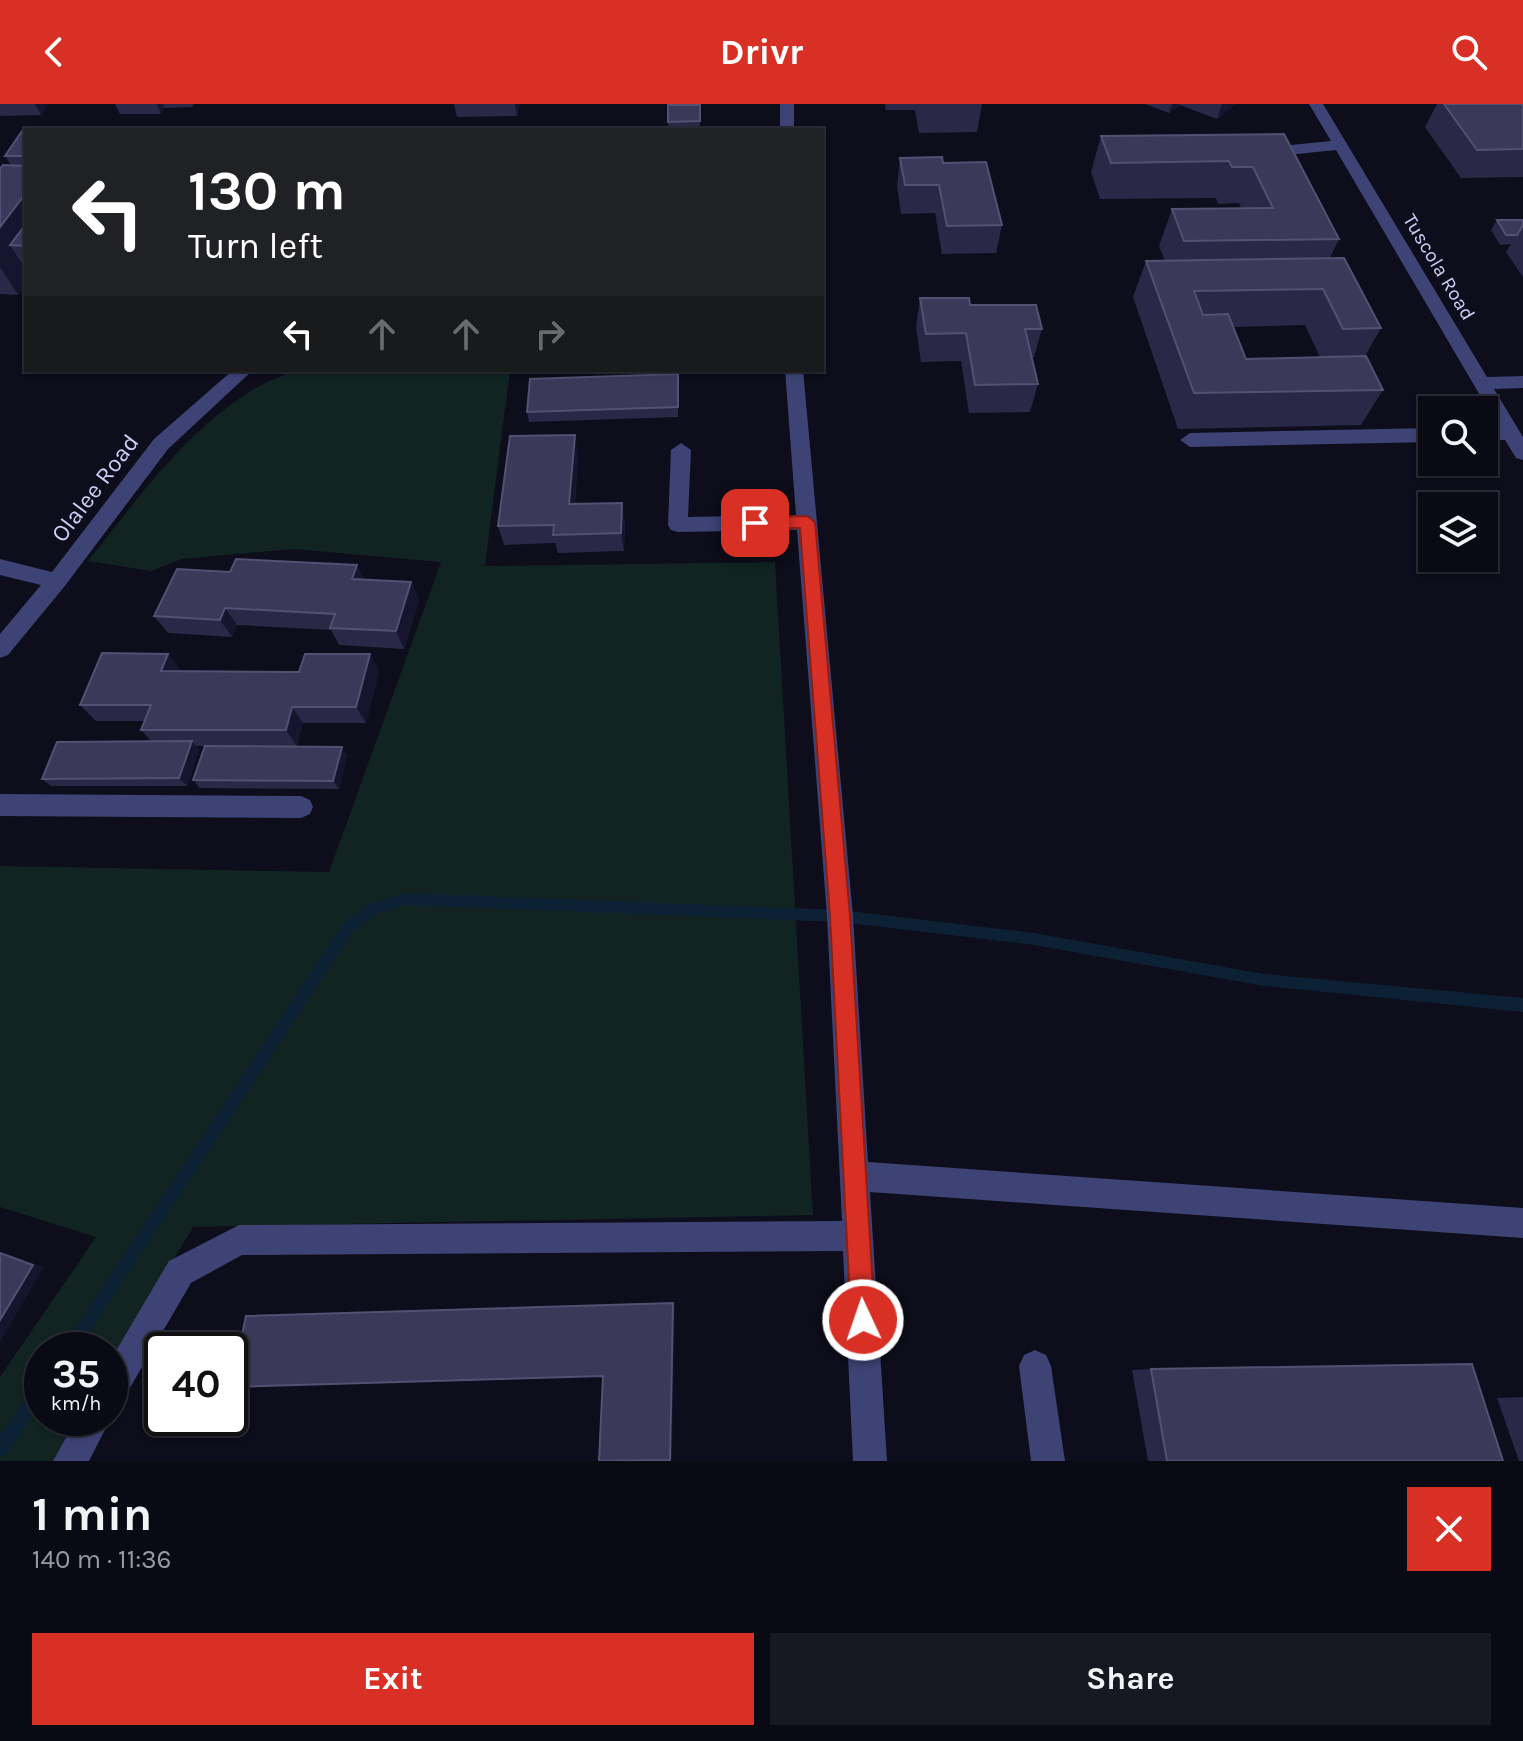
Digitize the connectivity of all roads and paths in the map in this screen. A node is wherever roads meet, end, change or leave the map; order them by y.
1 (787, 104) edge
2 (1316, 104) edge
3 (787, 128) edge
4 (1340, 145) junction
5 (1245, 155) edge
6 (242, 372) edge
7 (794, 372) edge
8 (1523, 382) edge
9 (1482, 383) junction
10 (1498, 433) edge
11 (1510, 433) junction
12 (1418, 435) edge
13 (1190, 440) dead end
14 (681, 450) dead end
15 (1523, 453) edge
16 (807, 522) junction
17 (0, 567) edge
18 (57, 581) junction
19 (0, 649) edge
20 (0, 805) edge
21 (301, 807) dead end
22 (853, 1176) junction
23 (1523, 1223) edge
24 (858, 1236) junction
25 (128, 1361) edge
26 (1035, 1366) dead end
27 (85, 1436) edge
28 (70, 1461) edge
29 (870, 1461) edge
30 (1048, 1461) edge

1 - 3 street
2 - 4 street, Tuscola Road
4 - 5 street
4 - 9 street, Tuscola Road
6 - 18 street, Olalee Road
7 - 16 street
8 - 9 street
9 - 11 street, Tuscola Road
10 - 11 street
11 - 15 street, Tuscola Road
12 - 13 street
14 - 16 street
16 - 22 street
17 - 18 street
18 - 19 street, Olalee Road
20 - 21 street
22 - 23 street
22 - 24 street
24 - 25 street
24 - 29 street
26 - 30 street
27 - 28 street

